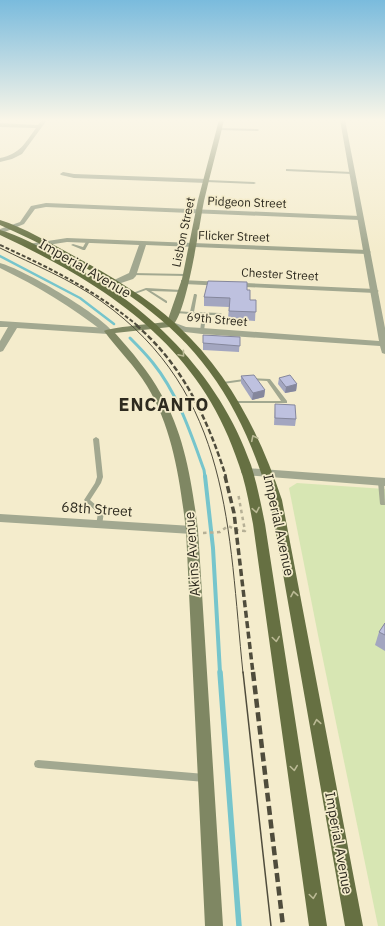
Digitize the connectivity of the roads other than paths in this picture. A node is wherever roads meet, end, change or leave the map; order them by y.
1 (211, 163) edge
2 (350, 163) edge
3 (287, 170) dead end
4 (352, 173) junction
5 (63, 174) dead end
6 (207, 181) junction
7 (254, 183) dead end
8 (200, 211) junction
9 (360, 218) junction
10 (0, 222) edge
11 (13, 228) junction
12 (0, 232) edge
13 (88, 241) junction
14 (44, 243) junction
15 (144, 243) junction
16 (73, 245) dead end
17 (192, 245) junction
18 (28, 246) junction
19 (367, 252) junction
20 (0, 265) edge
21 (133, 274) junction
22 (185, 279) junction
23 (114, 283) junction
24 (146, 289) junction
25 (182, 291) junction
26 (374, 291) junction
27 (132, 294) junction
28 (195, 295) dead end
29 (166, 302) dead end
30 (176, 312) junction
31 (192, 313) junction
32 (204, 314) junction
33 (220, 314) dead end
34 (0, 324) edge
35 (170, 324) junction
36 (14, 325) junction
37 (155, 327) junction
38 (108, 331) junction
39 (202, 331) junction
40 (384, 346) edge
41 (0, 349) edge
42 (223, 383) junction
43 (235, 402) junction
44 (96, 439) dead end
45 (248, 472) junction
46 (269, 474) junction
47 (383, 482) edge
48 (383, 504) dead end
49 (0, 518) edge
50 (99, 525) junction
51 (192, 530) junction
52 (38, 764) dead end
53 (205, 778) junction
54 (214, 926) edge
55 (318, 926) edge
56 (354, 926) edge

1 - 6 main road, Lisbon Street
2 - 4 street
3 - 4 lane
4 - 9 street
5 - 6 street
6 - 7 lane
6 - 8 main road, Lisbon Street
8 - 9 street, Pidgeon Street
8 - 11 street, Pidgeon Street
8 - 17 main road, Lisbon Street
9 - 19 street
10 - 11 main road, Imperial Avenue
11 - 12 street
11 - 14 main road, Imperial Avenue
12 - 18 main road, Imperial Avenue
13 - 14 street, Flicker Street
13 - 15 street, Flicker Street
13 - 16 lane
14 - 18 street, Flicker Street
14 - 23 main road, Imperial Avenue
15 - 17 street, Flicker Street
15 - 21 street
17 - 19 street, Flicker Street
17 - 22 main road, Lisbon Street
18 - 37 main road, Imperial Avenue
19 - 26 street
20 - 38 street, Akins Avenue
21 - 22 lane
21 - 23 street
22 - 25 main road, Lisbon Street
22 - 26 street, Chester Street
23 - 27 main road, Imperial Avenue
24 - 25 lane
24 - 27 lane
24 - 29 lane
25 - 30 main road, Lisbon Street
26 - 40 street
27 - 35 main road, Imperial Avenue
28 - 31 lane
30 - 31 lane
30 - 35 main road, Lisbon Street
31 - 32 lane
32 - 33 lane
32 - 39 lane
34 - 36 street, 69th Street
35 - 37 main road, 69th Street
35 - 39 street, 69th Street
35 - 42 main road, Imperial Avenue
36 - 38 street, 69th Street
36 - 41 street
37 - 38 main road, 69th Street
37 -> 45 main road, Imperial Avenue
38 - 51 main road, Akins Avenue
39 - 40 street, 69th Street
42 - 43 main road, Imperial Avenue
42 - 43 lane
46 -> 43 main road, Imperial Avenue
44 - 50 lane
45 - 46 street
45 -> 55 main road, Imperial Avenue
46 - 47 street
56 -> 46 main road, Imperial Avenue
47 - 48 lane
49 - 50 street, 68th Street
50 - 51 street, 68th Street
51 - 53 main road, Akins Avenue
52 - 53 lane
53 - 54 main road, Akins Avenue

